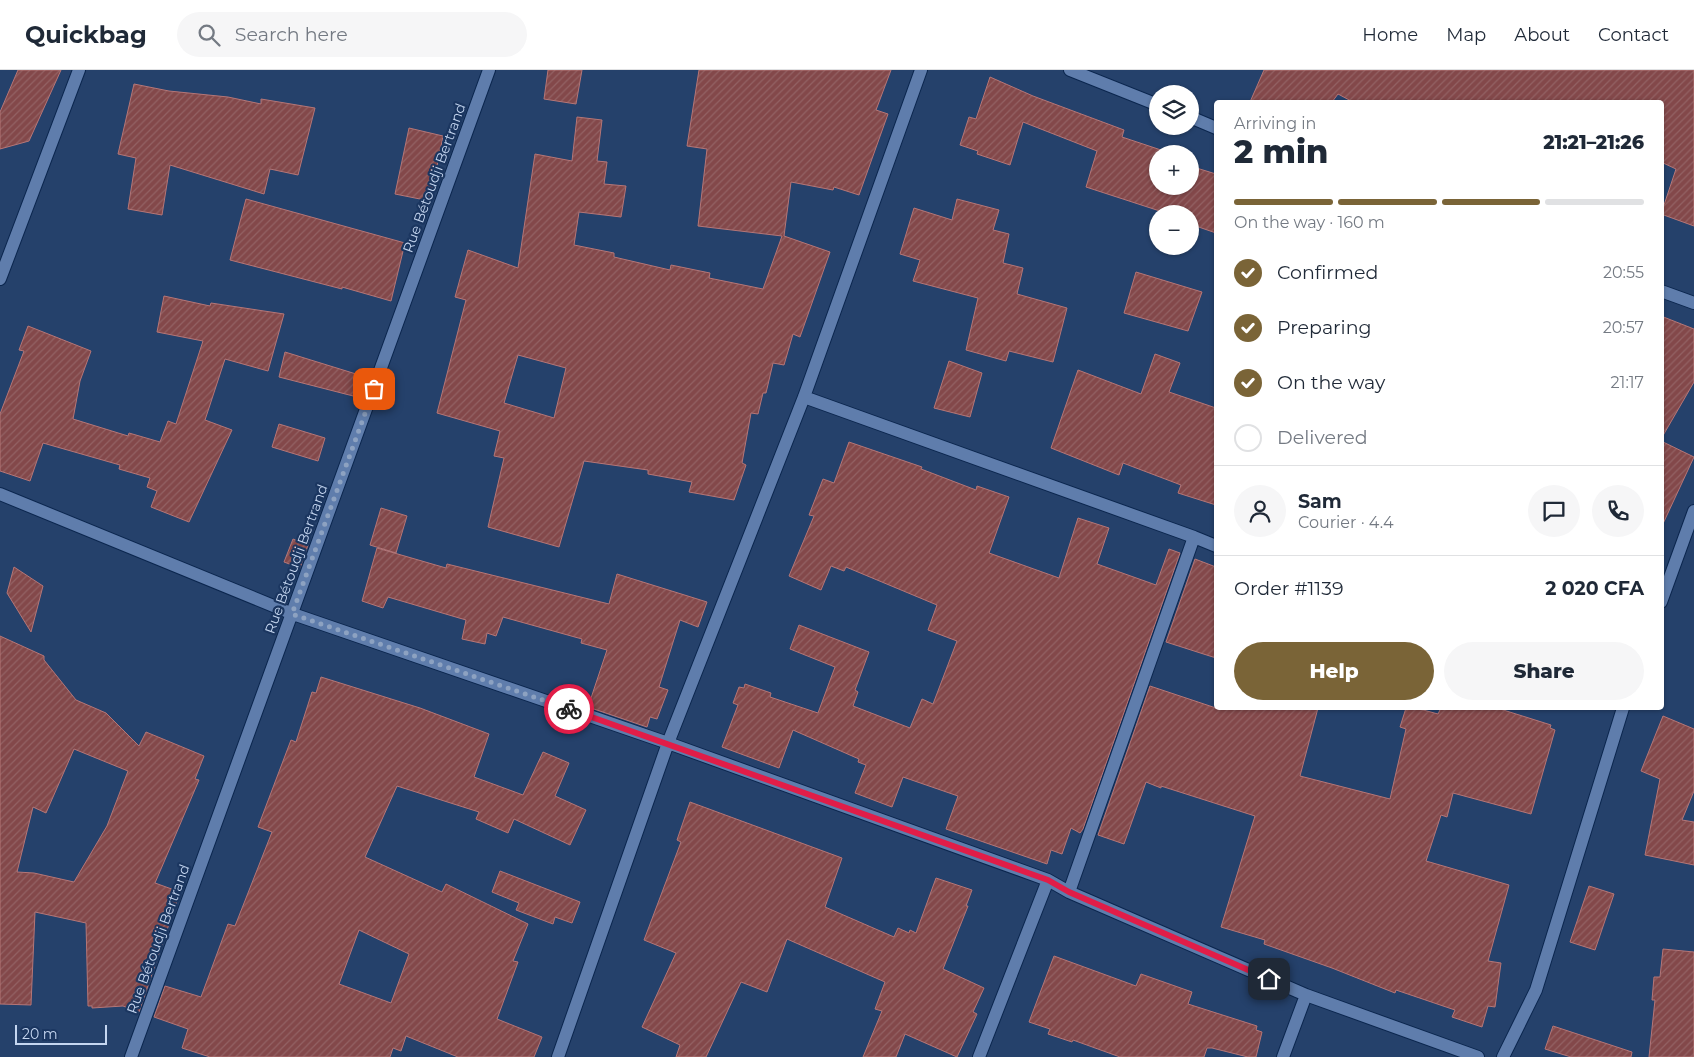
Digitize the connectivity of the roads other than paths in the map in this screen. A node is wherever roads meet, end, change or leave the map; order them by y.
1 (80, 70) edge
2 (489, 70) edge
3 (921, 70) edge
4 (1070, 70) edge
5 (1149, 101) edge
6 (1199, 121) edge
7 (1214, 127) edge
8 (0, 278) edge
9 (1664, 293) edge
10 (1694, 303) edge
11 (804, 397) junction
12 (0, 494) edge
13 (1694, 512) edge
14 (1194, 537) junction
15 (1214, 545) edge
16 (1664, 594) edge
17 (292, 614) junction
18 (1622, 710) edge
19 (668, 744) junction
20 (1048, 880) junction
21 (1069, 892) junction
22 (1306, 995) junction
23 (132, 1057) edge
24 (558, 1057) edge
25 (979, 1057) edge
26 (1283, 1057) edge
27 (1478, 1057) edge
28 (1503, 1057) edge

1 - 8 street
2 - 17 street, Rue Bétoudji Bertrand
3 - 11 street
4 - 5 street
6 - 7 street
9 - 10 street
11 - 14 street
11 - 19 street
12 - 17 street
13 - 16 street
14 - 15 street
14 - 21 street
17 - 19 street
17 - 23 street, Rue Bétoudji Bertrand
18 - 28 street
19 - 20 street
19 - 24 street
20 - 21 street
20 - 25 street
21 - 22 street
22 - 26 street
22 - 27 street

